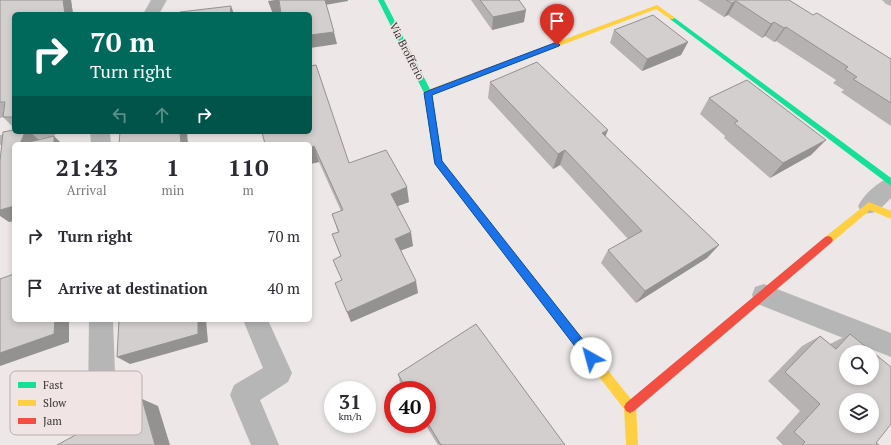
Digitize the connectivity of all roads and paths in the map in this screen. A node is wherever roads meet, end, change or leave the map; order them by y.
1 (159, 0) edge
2 (381, 0) edge
3 (152, 12) edge
4 (428, 93) junction
5 (38, 134) edge
6 (0, 140) edge
7 (891, 184) edge
8 (869, 206) junction
9 (891, 215) edge
10 (764, 295) junction
11 (102, 322) edge
12 (256, 322) edge
13 (891, 346) edge
14 (102, 371) edge
15 (630, 407) junction
16 (265, 445) edge
17 (632, 445) edge

1 - 3 street
2 - 4 street, Via Brofferio
4 - 7 street
4 - 15 street, Via Brofferio
5 - 6 lane
7 - 8 street
8 - 9 street
8 - 10 street
10 - 13 street
10 - 15 street
11 - 14 street
12 - 16 street
15 - 17 street

